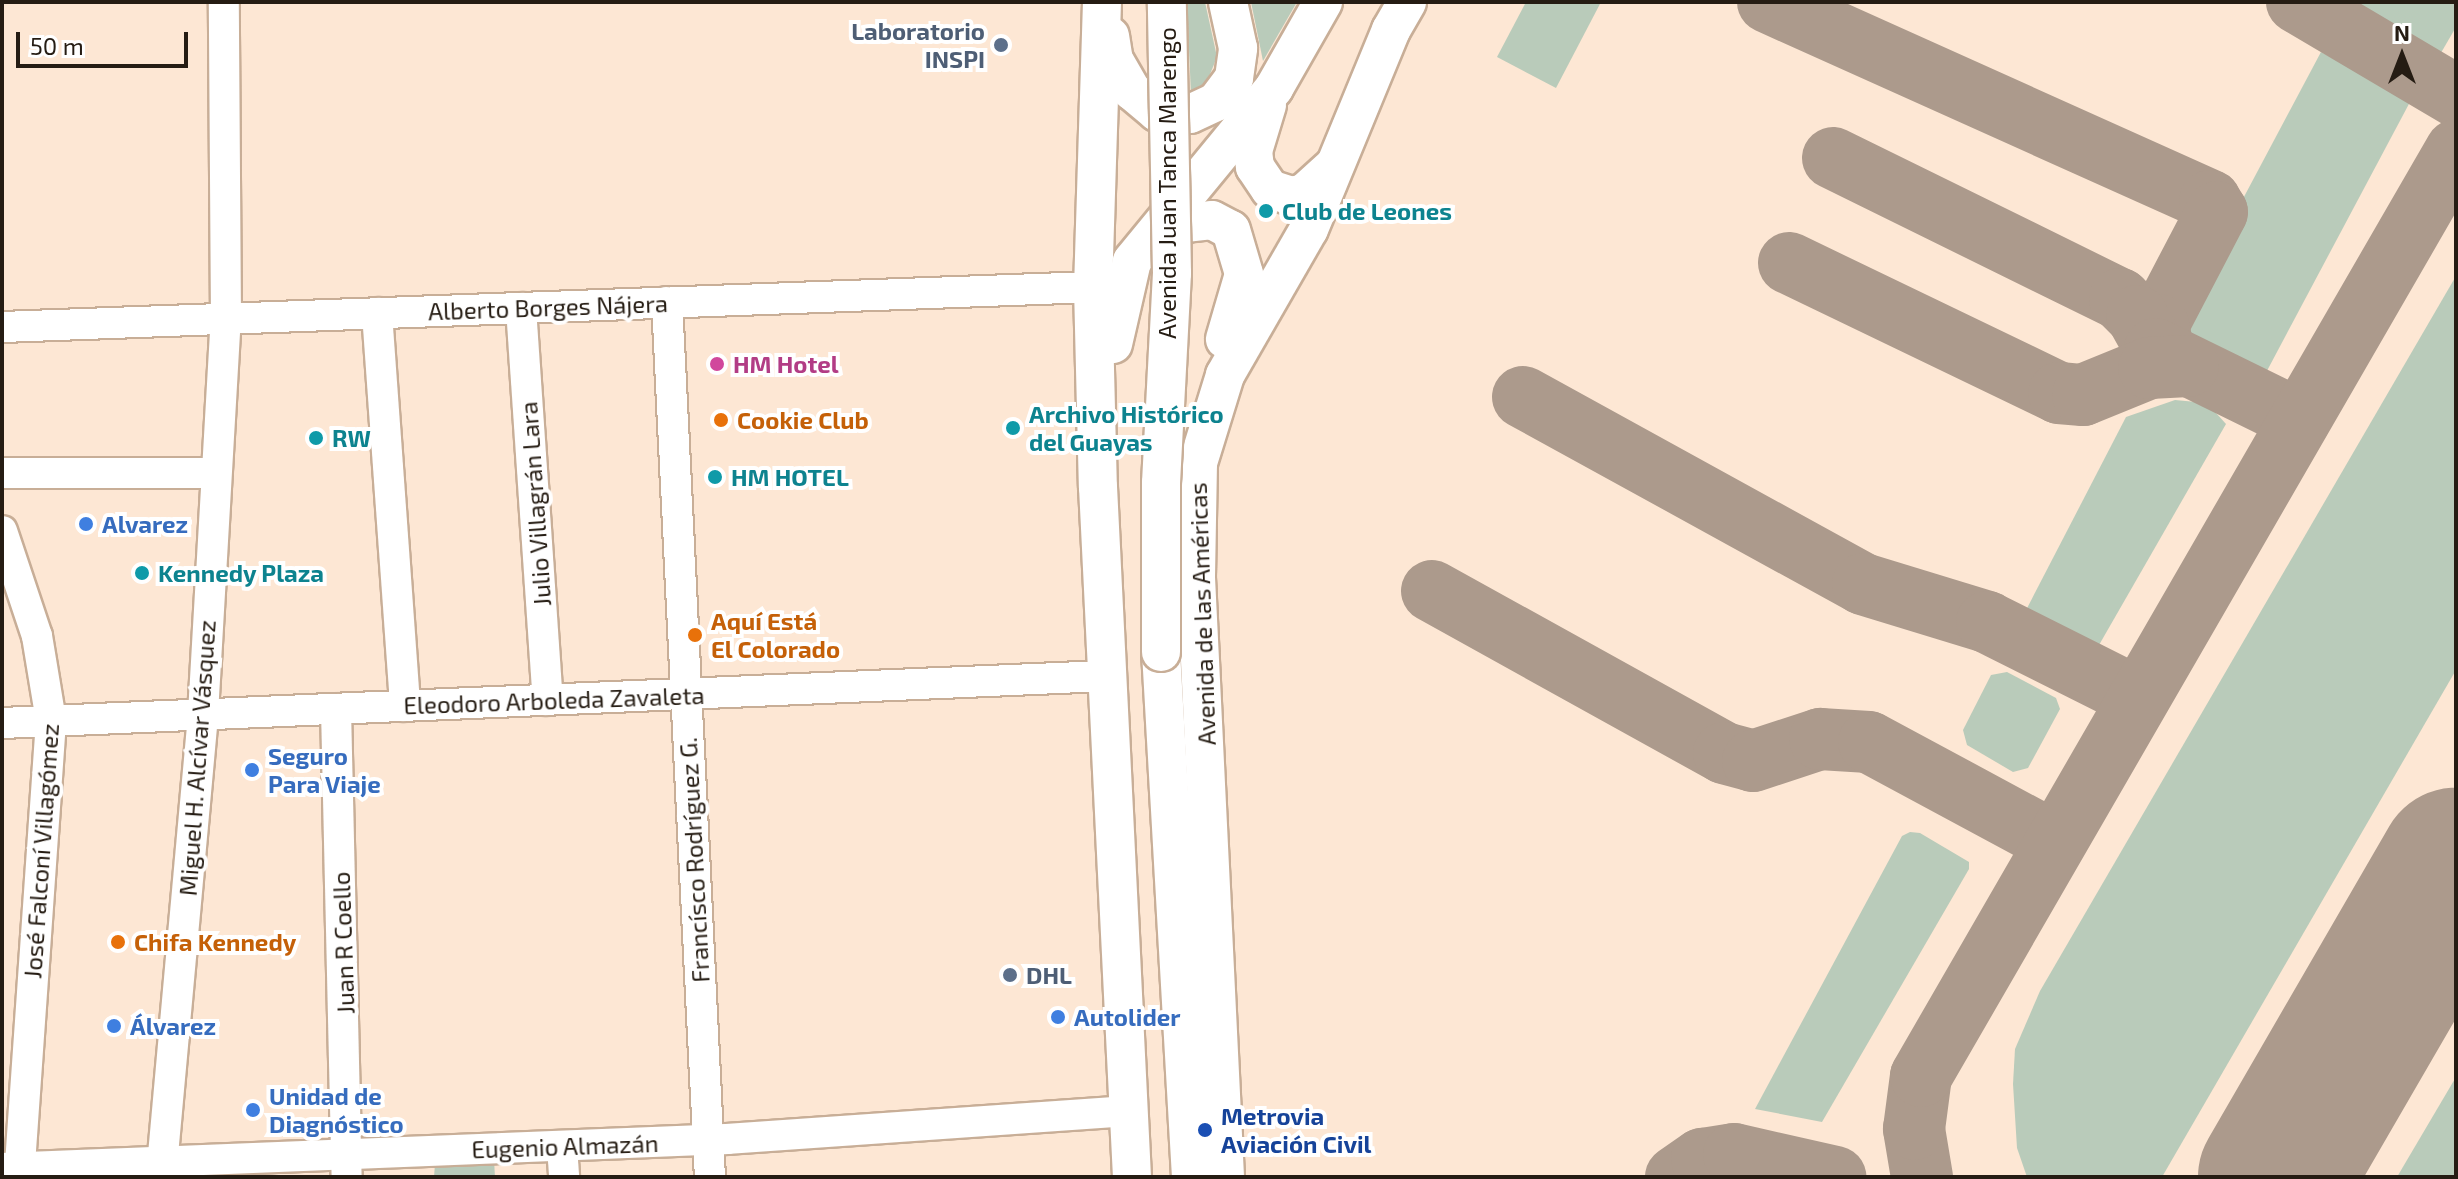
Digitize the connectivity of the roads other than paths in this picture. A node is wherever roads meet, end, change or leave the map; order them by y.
1 (224, 2) edge
2 (1103, 2) edge
3 (1167, 2) edge
4 (1228, 2) edge
5 (1323, 2) edge
6 (1407, 2) edge
7 (1274, 88) junction
8 (1334, 166) junction
9 (1107, 289) junction
10 (667, 302) junction
11 (521, 308) junction
12 (377, 313) junction
13 (226, 319) junction
14 (2, 327) edge
15 (1198, 463) junction
16 (2, 473) edge
17 (215, 473) junction
18 (2, 531) edge
19 (1161, 652) joint
20 (1106, 676) junction
21 (687, 694) junction
22 (548, 700) junction
23 (405, 706) junction
24 (336, 709) junction
25 (203, 714) junction
26 (51, 721) junction
27 (2, 723) edge
28 (1209, 821) junction
29 (1177, 937) junction
30 (1128, 1111) junction
31 (708, 1140) junction
32 (562, 1146) junction
33 (348, 1166) edge
34 (161, 1170) edge
35 (14, 1171) edge
36 (564, 1177) edge
37 (710, 1177) edge
38 (1132, 1177) edge
39 (1191, 1177) edge
40 (1225, 1177) edge

1 - 13 street, Miguel H. Alcívar Vásquez
2 - 4 main road
2 - 9 main road
3 - 19 main road, Avenida Juan Tanca Marengo, bridge
5 - 7 main road
6 - 8 main road, Avenida de las Américas
7 - 8 main road
7 - 9 main road
8 - 15 main road, Avenida de las Américas
9 - 10 street, Alberto Borges Nájera
9 - 15 main road
9 - 20 main road
10 - 11 street, Alberto Borges Nájera
10 - 21 street, Francísco Rodríguez G.
11 - 12 street, Alberto Borges Nájera
11 - 22 street, Julio Villagrán Lara
12 - 13 street, Alberto Borges Nájera
12 - 23 street
13 - 14 street, Alberto Borges Nájera
13 - 17 street, Miguel H. Alcívar Vásquez
15 - 28 main road, Avenida de las Américas
16 - 17 street
17 - 25 street, Miguel H. Alcívar Vásquez
18 - 26 street, José Falconí Villagómez
19 - 29 main road, Avenida de las Américas
20 - 21 street, Eleodoro Arboleda Zavaleta
20 - 30 main road
21 - 22 street, Eleodoro Arboleda Zavaleta
21 - 31 street, Francísco Rodríguez G.
22 - 23 street, Eleodoro Arboleda Zavaleta
23 - 24 street, Eleodoro Arboleda Zavaleta
24 - 25 street, Eleodoro Arboleda Zavaleta
24 - 33 street, Juan R Coello
25 - 26 street, Eleodoro Arboleda Zavaleta
25 - 34 street, Miguel H. Alcívar Vásquez
26 - 27 street, Eleodoro Arboleda Zavaleta
26 - 35 street, José Falconí Villagómez
28 - 29 main road
28 - 40 main road, Avenida de las Américas
29 - 39 main road, Avenida de las Américas
30 - 31 street, Eugenio Almazán
30 - 38 main road
31 - 32 street, Eugenio Almazán
31 - 37 street, Francísco Rodríguez G.
32 - 33 street, Eugenio Almazán
32 - 36 street
33 - 34 street, Eugenio Almazán
34 - 35 street, Eugenio Almazán

